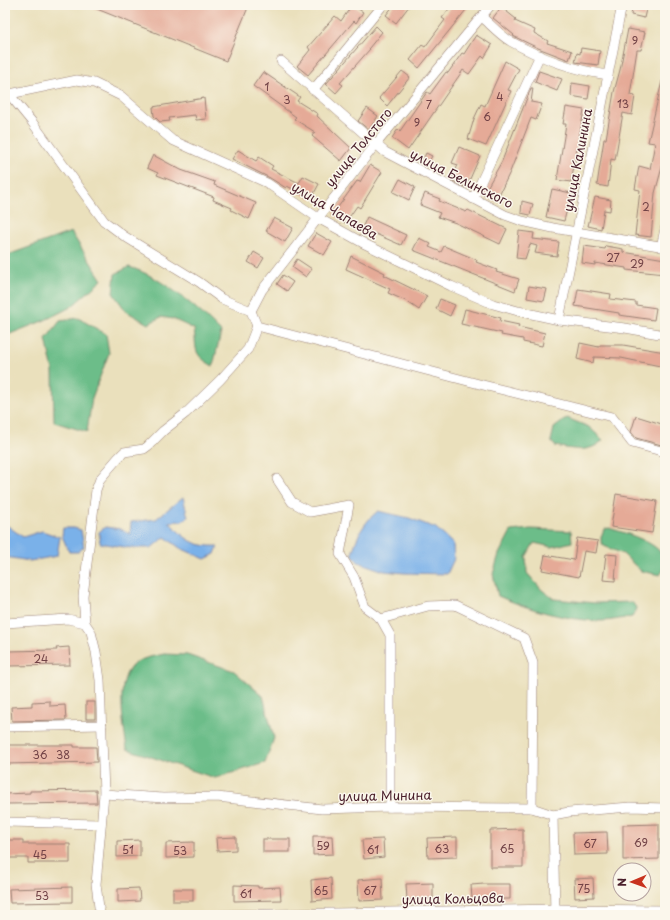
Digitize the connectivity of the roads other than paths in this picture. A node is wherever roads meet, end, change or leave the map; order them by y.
1 (383, 5) edge
2 (491, 5) edge
3 (622, 5) edge
4 (482, 17) junction
5 (540, 55) junction
6 (281, 61) dead end
7 (608, 75) junction
8 (313, 90) junction
9 (7, 95) edge
10 (376, 144) junction
11 (473, 199) junction
12 (318, 218) junction
13 (665, 229) edge
14 (577, 231) junction
15 (663, 247) edge
16 (251, 311) junction
17 (559, 320) junction
18 (257, 326) junction
19 (665, 335) edge
20 (665, 452) edge
21 (277, 479) dead end
22 (382, 619) junction
23 (5, 623) edge
24 (85, 623) junction
25 (102, 726) junction
26 (5, 727) edge
27 (104, 794) junction
28 (390, 807) junction
29 (532, 808) junction
30 (665, 808) edge
31 (553, 815) junction
32 (5, 822) edge
33 (101, 824) junction
34 (665, 910) edge
35 (555, 912) edge
36 (100, 915) edge
37 (217, 915) edge

1 - 8 street
2 - 4 street, улица Толстого
3 - 7 street, улица Калинина
4 - 5 street
4 - 10 street, улица Толстого
5 - 7 street
5 - 11 street
6 - 8 street, улица Белинского
7 - 14 street, улица Калинина
8 - 10 street, улица Белинского
9 - 12 street, улица Чапаева
9 - 16 street
10 - 11 street, улица Белинского
10 - 12 street, улица Толстого
11 - 14 street, улица Белинского
12 - 16 street, улица Толстого
12 - 17 street, улица Чапаева
13 - 15 street
14 - 15 street, улица Белинского
14 - 17 street, улица Калинина
16 - 18 street
17 - 19 street, улица Чапаева
18 - 20 street
18 - 24 street
21 - 22 street
22 - 28 street
22 - 29 street
23 - 24 street
24 - 25 street
25 - 26 street
25 - 27 street
27 - 28 street, улица Минина
27 - 33 street
28 - 29 street, улица Минина
29 - 31 street, улица Минина
30 - 31 street, улица Минина
31 - 35 street
32 - 33 street
33 - 36 street
34 - 35 street, улица Кольцова
35 - 37 street, улица Кольцова

